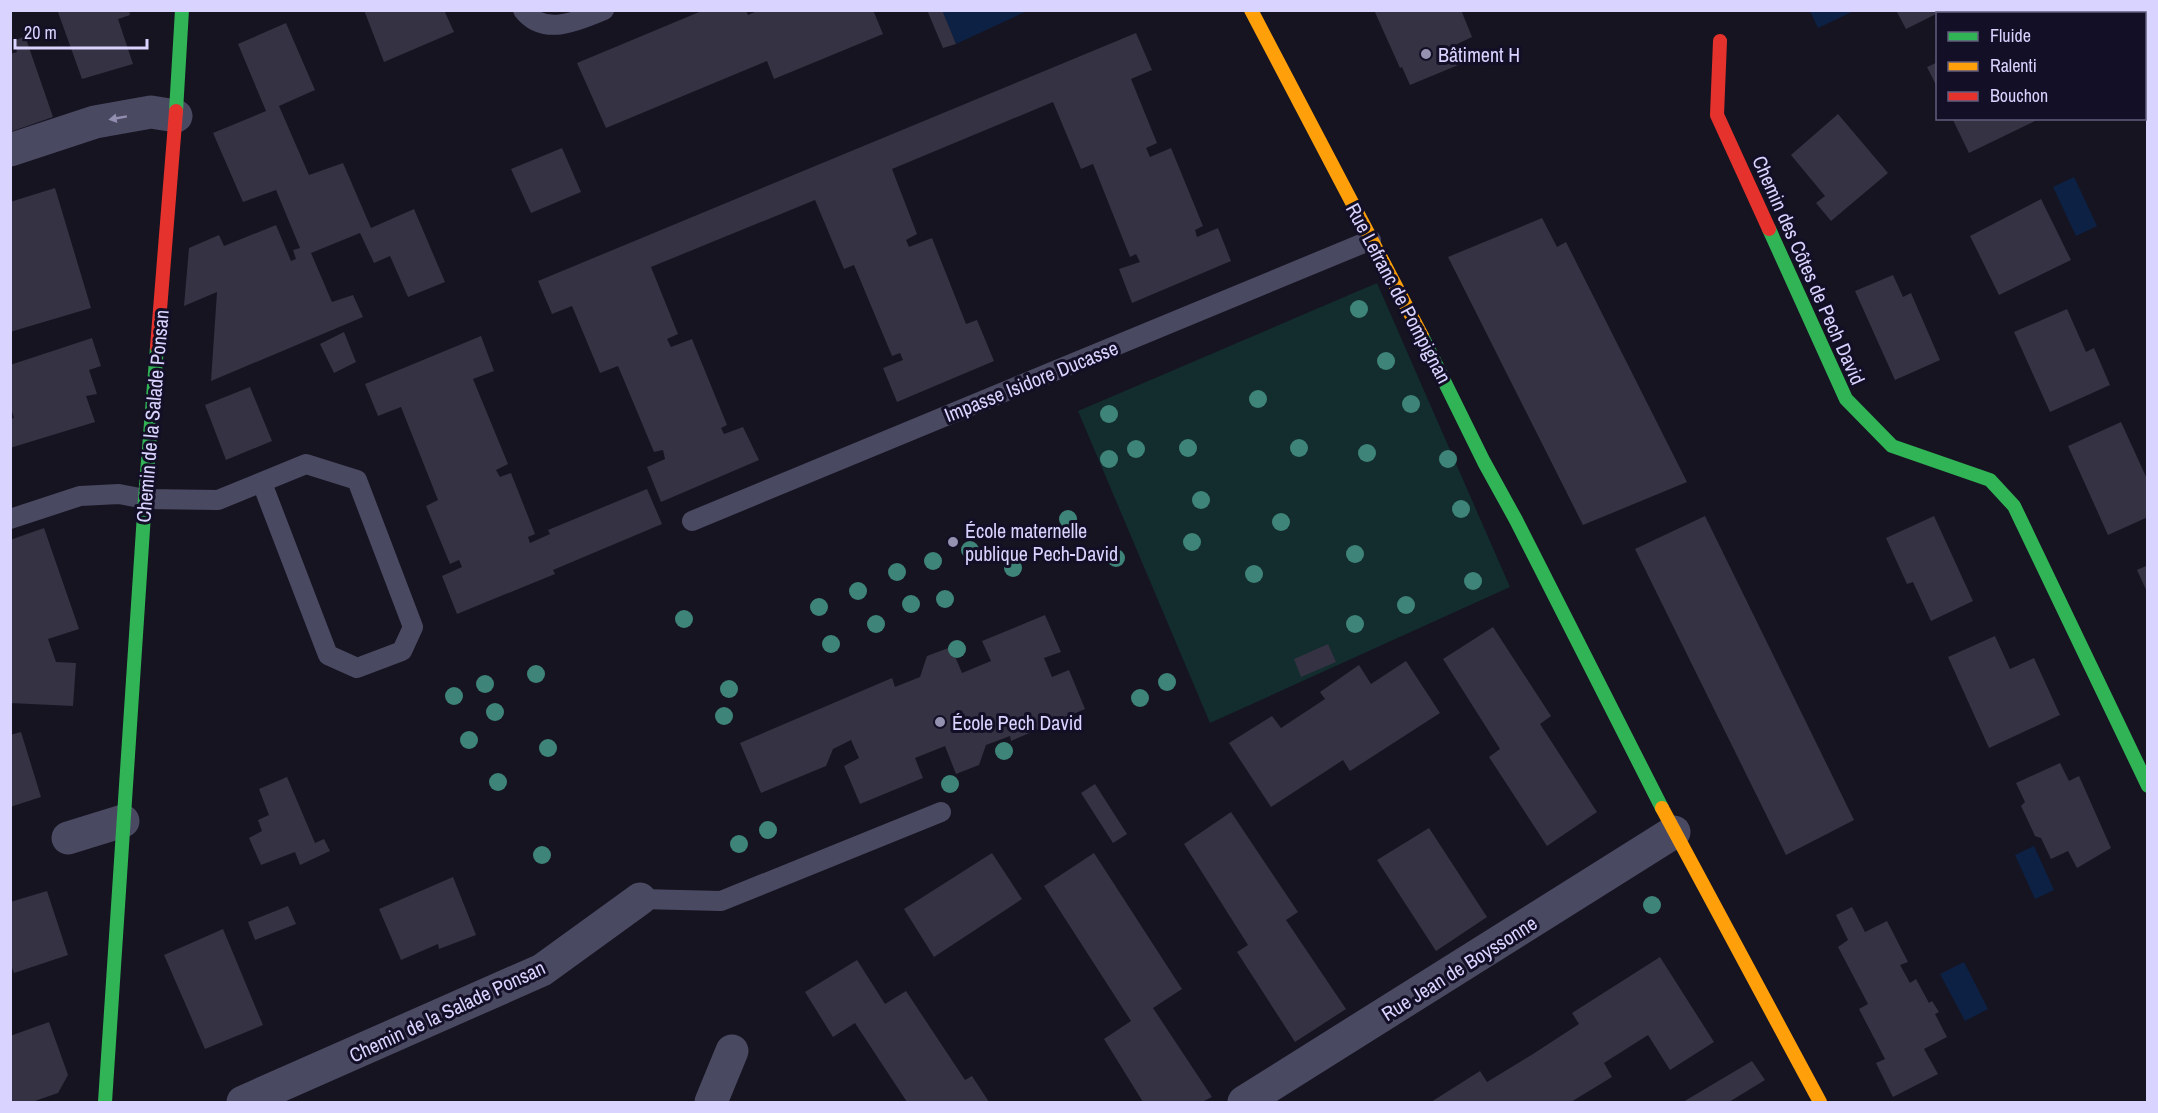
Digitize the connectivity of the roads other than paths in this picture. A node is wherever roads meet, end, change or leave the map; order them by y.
1 (182, 10) edge
2 (523, 10) edge
3 (604, 10) edge
4 (1251, 10) edge
5 (1720, 41) dead end
6 (176, 116) junction
7 (10, 150) edge
8 (1371, 240) junction
9 (262, 483) junction
10 (145, 499) junction
11 (10, 519) edge
12 (692, 521) dead end
13 (2148, 786) edge
14 (941, 812) dead end
15 (123, 821) junction
16 (1674, 832) junction
17 (68, 838) dead end
18 (640, 899) joint
19 (732, 1051) dead end
20 (105, 1102) edge
21 (243, 1102) edge
22 (711, 1102) edge
23 (1244, 1102) edge
24 (1820, 1102) edge

1 - 6 street, Chemin de la Salade Ponsan
2 - 3 lane
4 - 8 street, Rue Lefranc de Pompignan
5 - 13 street, Chemin des Côtes de Pech David
6 -> 7 street
6 - 10 street, Chemin de la Salade Ponsan
8 - 12 lane, Impasse Isidore Ducasse
8 - 16 street, Rue Lefranc de Pompignan
9 - 9 lane
9 - 10 lane
10 - 11 lane
10 - 15 street, Chemin de la Salade Ponsan
14 - 18 lane
15 - 17 street
15 - 20 street, Chemin de la Salade Ponsan
16 - 23 street, Rue Jean de Boyssonne
16 - 24 street
18 - 21 street, Chemin de la Salade Ponsan
19 - 22 street

